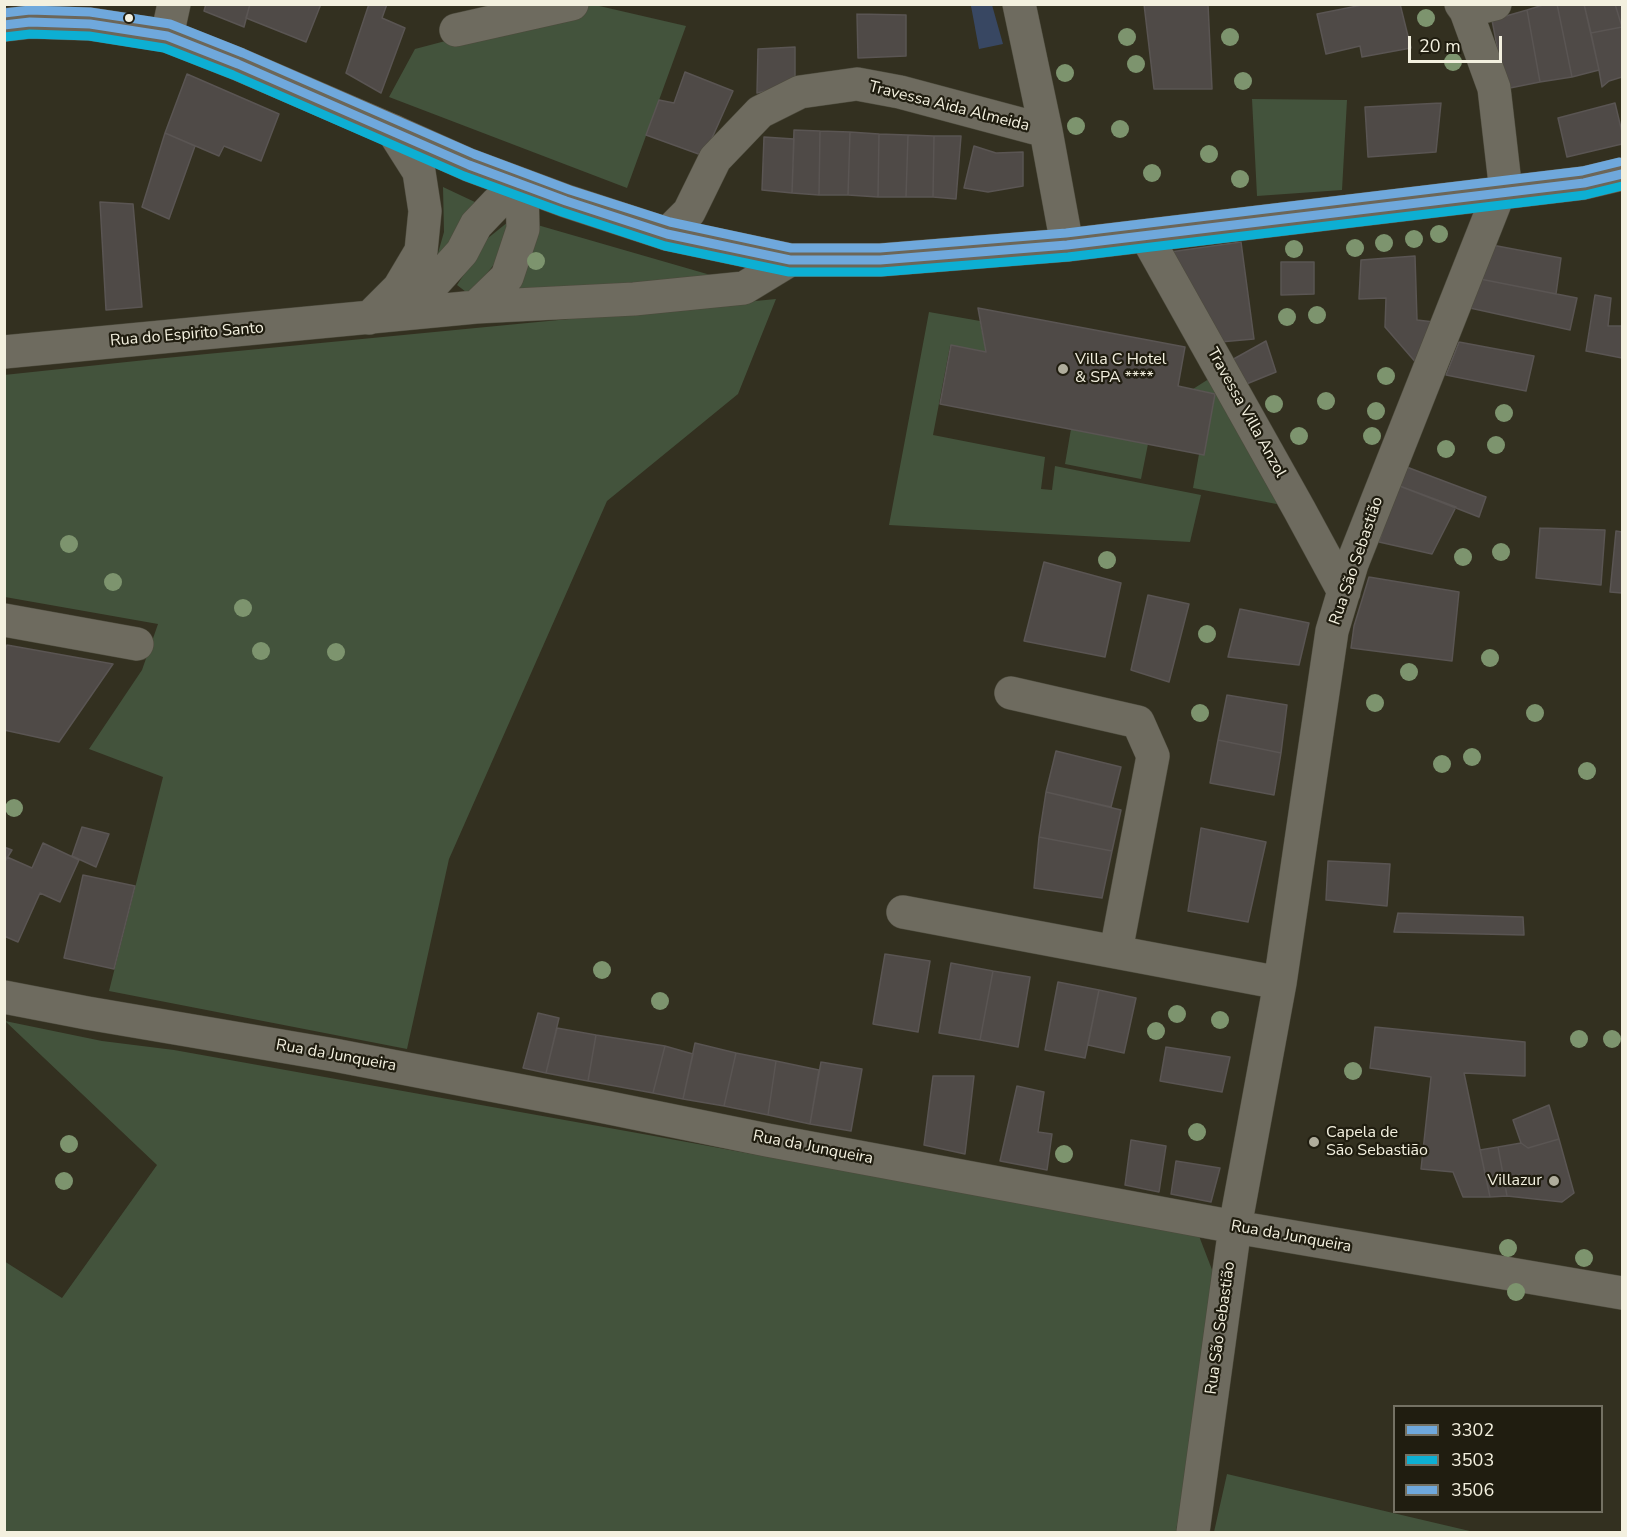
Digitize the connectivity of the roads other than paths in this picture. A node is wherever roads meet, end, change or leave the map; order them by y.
1 (174, 4) edge
2 (572, 4) edge
3 (1018, 4) edge
4 (1474, 7) edge
5 (4, 25) edge
6 (456, 30) dead end
7 (167, 36) junction
8 (393, 131) junction
9 (1046, 131) junction
10 (1623, 174) edge
11 (522, 185) junction
12 (1503, 193) junction
13 (667, 234) junction
14 (1146, 236) junction
15 (1067, 245) junction
16 (790, 260) junction
17 (476, 307) junction
18 (369, 318) junction
19 (4, 352) edge
20 (1344, 592) junction
21 (4, 620) edge
22 (137, 644) dead end
23 (1011, 693) dead end
24 (903, 912) dead end
25 (1116, 951) junction
26 (1280, 983) junction
27 (4, 997) edge
28 (1235, 1227) junction
29 (1623, 1293) edge
30 (1193, 1533) edge

1 - 7 street
2 - 6 street
3 - 9 street
4 - 12 street
5 - 7 main road
7 - 8 main road
8 - 11 main road
8 - 18 street
9 - 13 street, Travessa Aida Almeida
9 - 15 street
10 - 12 main road
11 - 13 main road
11 - 17 street
11 - 18 street
12 - 14 main road
12 - 20 street, Rua São Sebastião
13 - 16 main road
14 - 15 main road
14 - 20 street, Travessa Villa Anzol
15 - 16 main road
16 - 17 street, Rua do Espirito Santo
17 - 18 street, Rua do Espirito Santo
18 - 19 street, Rua do Espirito Santo
20 - 26 street, Rua São Sebastião
21 - 22 street
23 - 25 street
24 - 25 street
25 - 26 street
26 - 28 street, Rua São Sebastião
27 - 28 street, Rua da Junqueira
28 - 29 street, Rua da Junqueira
28 - 30 street, Rua São Sebastião

